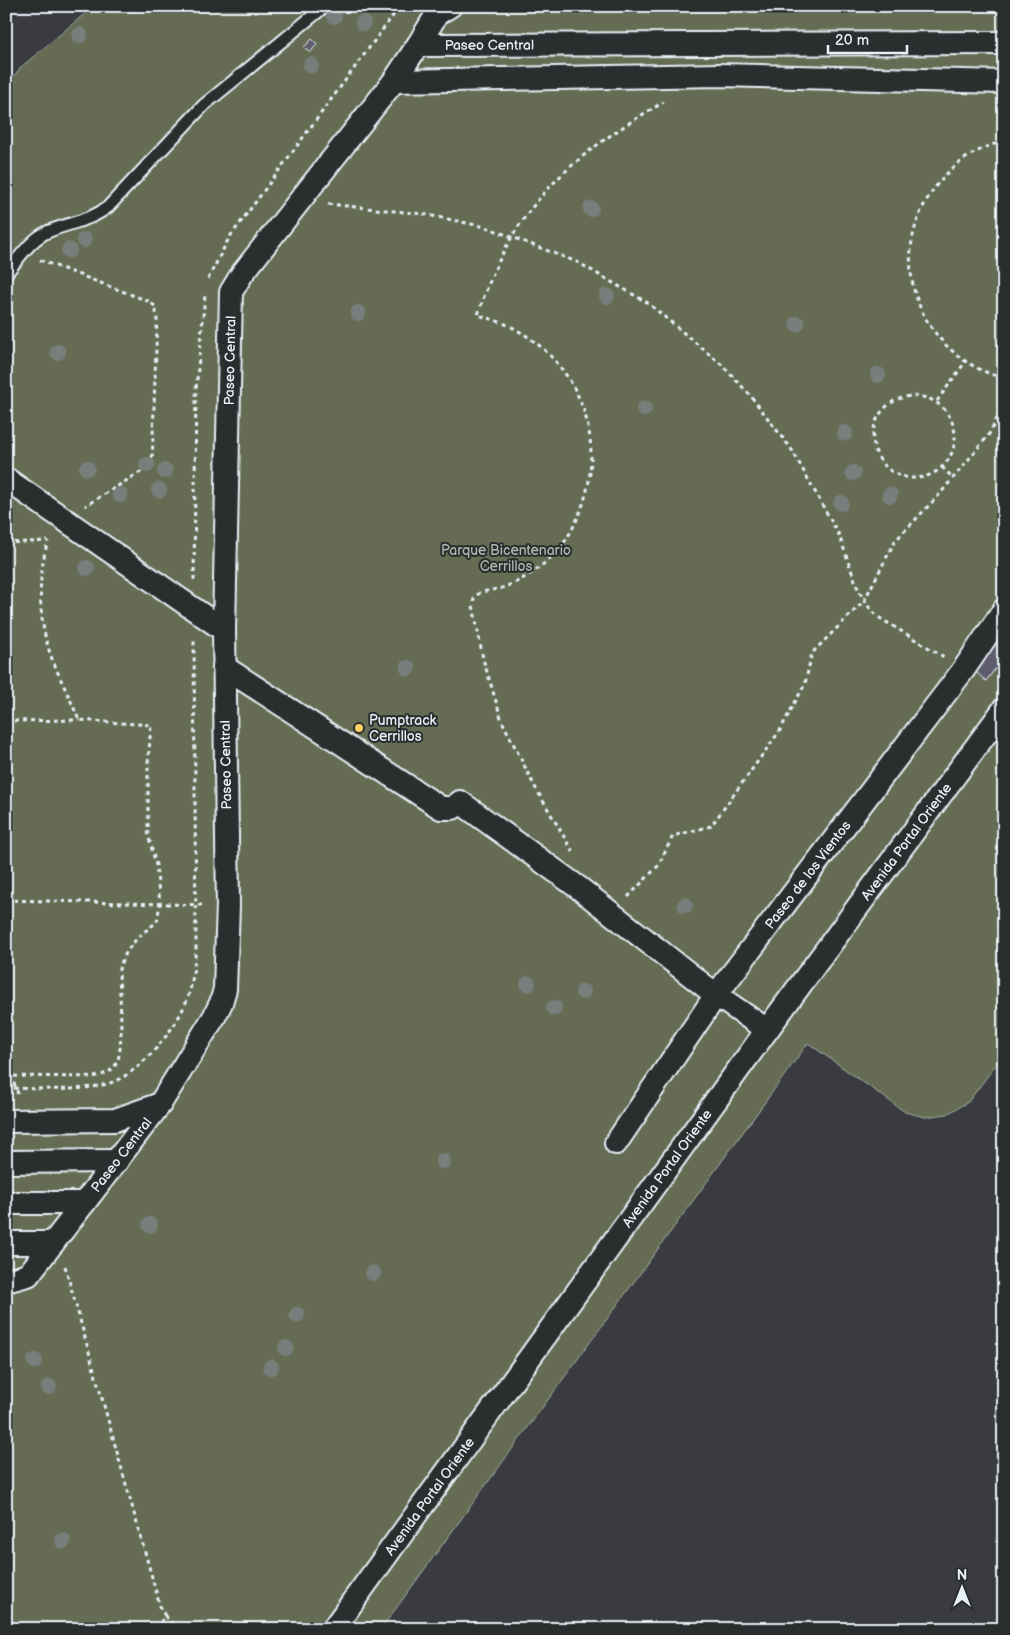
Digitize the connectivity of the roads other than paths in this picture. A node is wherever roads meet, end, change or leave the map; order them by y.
1 (325, 6) edge
2 (450, 6) edge
3 (1004, 43) edge
4 (418, 45) junction
5 (394, 81) junction
6 (1004, 82) edge
7 (6, 274) edge
8 (6, 479) edge
9 (1004, 610) edge
10 (224, 630) junction
11 (224, 667) junction
12 (1004, 709) edge
13 (716, 995) junction
14 (767, 1030) junction
15 (160, 1104) junction
16 (6, 1121) edge
17 (616, 1143) dead end
18 (116, 1161) junction
19 (6, 1162) edge
20 (6, 1203) edge
21 (84, 1203) junction
22 (6, 1243) edge
23 (54, 1243) junction
24 (6, 1280) edge
25 (333, 1629) edge

1 - 7 lane
2 - 4 street
3 - 4 street, Paseo Central
4 - 5 street, Paseo Central
5 - 6 street
5 - 10 street, Paseo Central
8 - 10 street
9 - 13 street, Paseo de los Vientos
10 - 11 street, Paseo Central
11 - 13 street
11 - 15 street, Paseo Central
12 - 14 street, Avenida Portal Oriente
13 - 14 street
13 - 17 street, Paseo de los Vientos
14 - 25 street, Avenida Portal Oriente
15 - 16 street
15 - 18 street, Paseo Central
18 - 19 street
18 - 21 street, Paseo Central
20 - 21 street, Paseo Central
21 - 23 street
22 - 23 street
23 - 24 street

